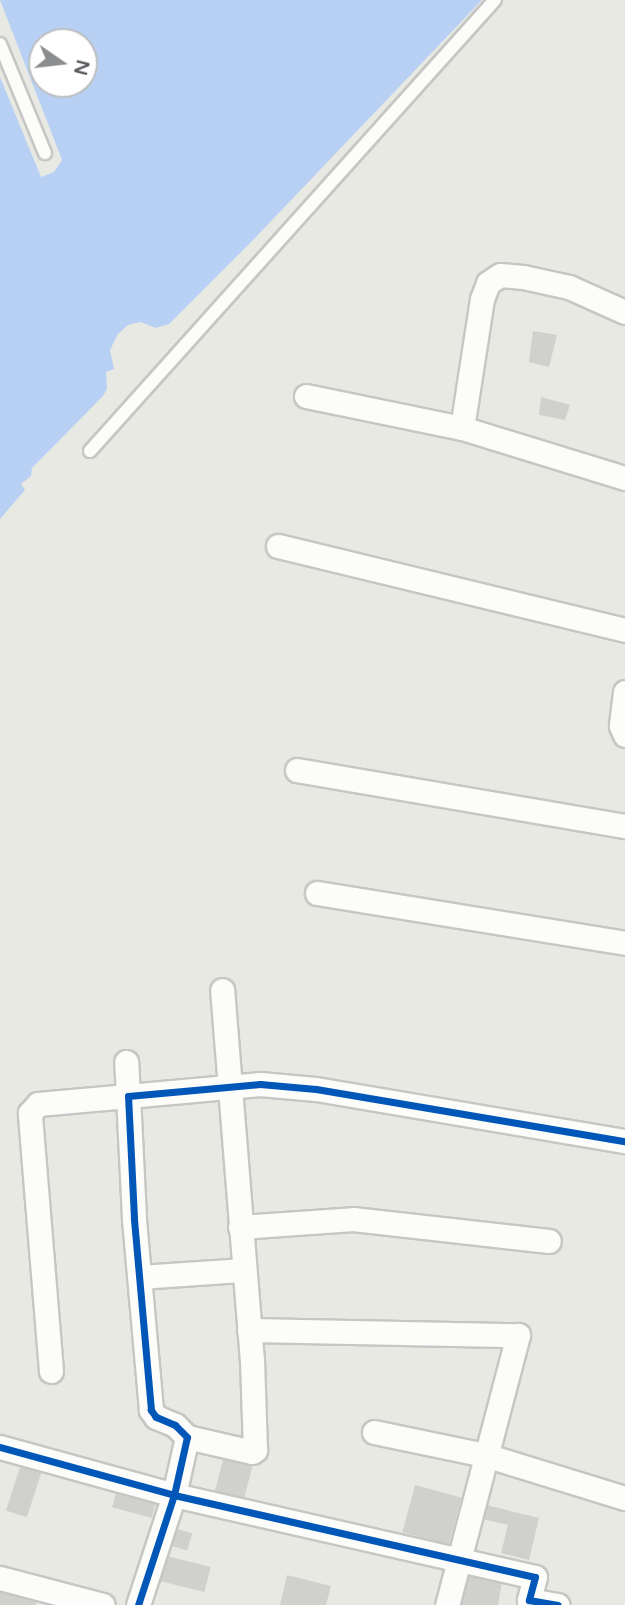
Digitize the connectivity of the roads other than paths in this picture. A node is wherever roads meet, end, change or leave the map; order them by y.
1 (495, 0) edge
2 (0, 44) edge
3 (45, 153) dead end
4 (625, 312) edge
5 (306, 396) dead end
6 (462, 428) junction
7 (90, 451) dead end
8 (625, 478) edge
9 (278, 546) dead end
10 (625, 630) edge
11 (625, 692) edge
12 (625, 735) edge
13 (297, 770) dead end
14 (625, 826) edge
15 (317, 894) dead end
16 (625, 943) edge
17 (222, 990) dead end
18 (126, 1062) dead end
19 (230, 1087) junction
20 (128, 1097) junction
21 (625, 1141) edge
22 (240, 1227) junction
23 (549, 1241) dead end
24 (244, 1270) junction
25 (140, 1277) junction
26 (249, 1330) junction
27 (51, 1371) dead end
28 (374, 1432) dead end
29 (187, 1437) junction
30 (0, 1447) edge
31 (485, 1455) junction
32 (174, 1495) junction
33 (625, 1498) edge
34 (457, 1558) junction
35 (0, 1578) edge
36 (103, 1605) edge
37 (138, 1605) edge
38 (447, 1605) edge
39 (558, 1605) edge

1 - 7 lane
2 - 3 lane
4 - 6 street
5 - 6 street
6 - 8 street
9 - 10 street
11 - 12 street
13 - 14 street
15 - 16 street
17 - 19 street
18 - 20 street
19 - 20 street
19 - 21 street
19 - 22 street
20 - 25 street
20 - 27 street
22 - 23 street
22 - 24 street
24 - 25 street
24 - 26 street
25 - 29 street
26 - 29 street
26 - 31 street
28 - 31 street
29 - 32 street
30 - 32 street
31 - 33 street
31 - 34 street
32 - 34 street
32 - 37 street
34 - 38 street
34 - 39 street
35 - 36 street

